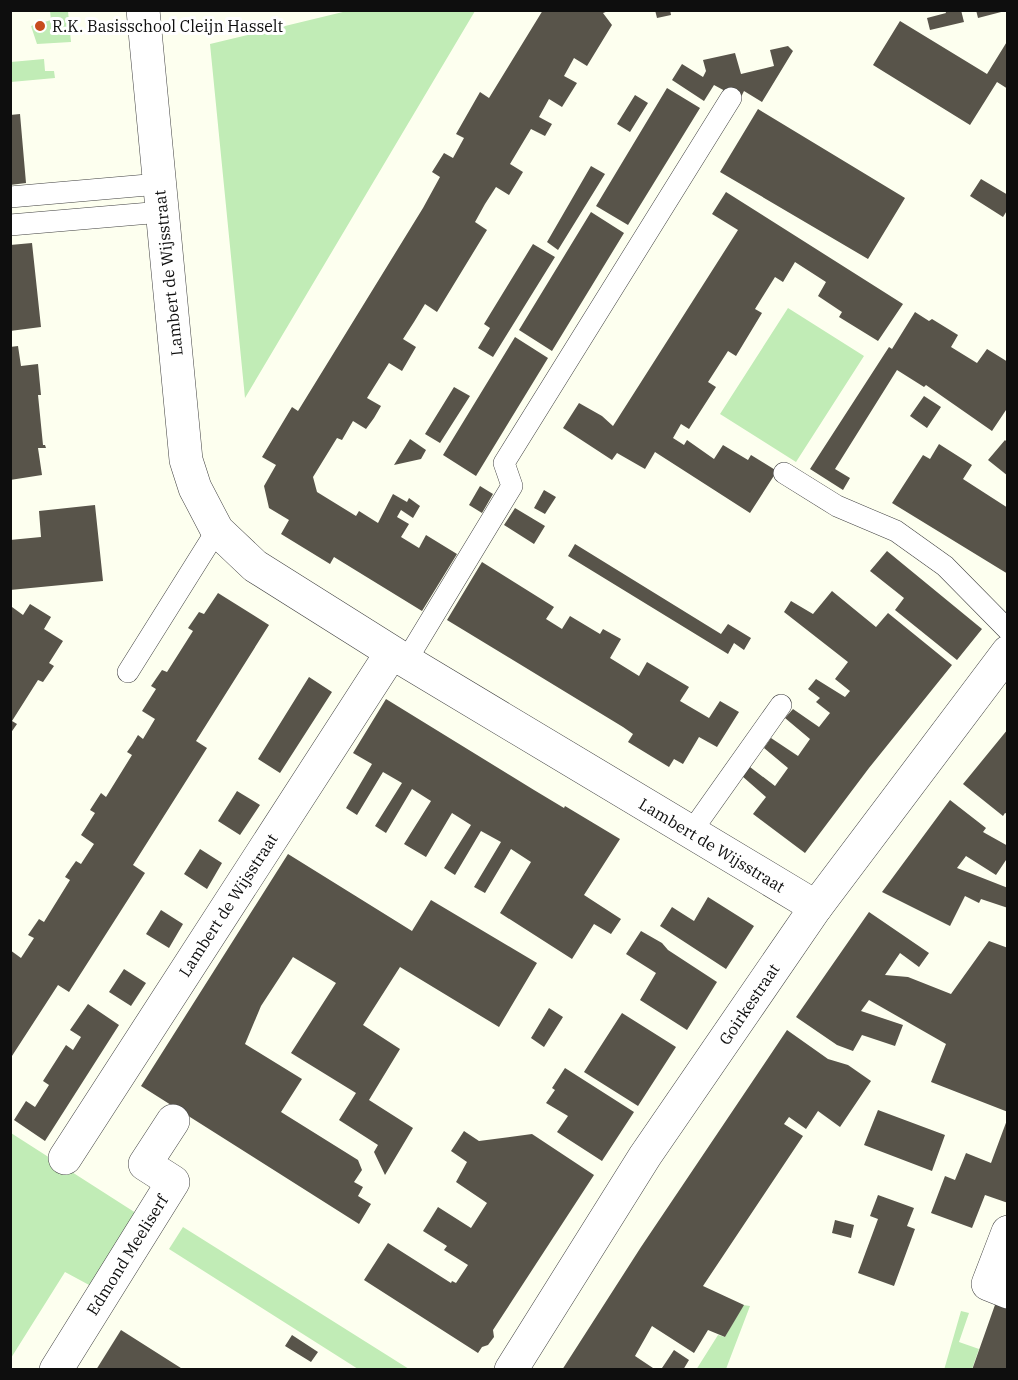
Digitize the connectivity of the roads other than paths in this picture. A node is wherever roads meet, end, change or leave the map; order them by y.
1 (151, 13) edge
2 (731, 98) dead end
3 (10, 197) edge
4 (160, 198) junction
5 (10, 225) edge
6 (784, 473) dead end
7 (217, 530) junction
8 (1008, 630) edge
9 (1008, 652) edge
10 (399, 657) junction
11 (128, 672) dead end
12 (781, 705) dead end
13 (691, 832) junction
14 (816, 907) junction
15 (173, 1121) dead end
16 (65, 1158) dead end
17 (1008, 1232) edge
18 (1008, 1292) edge
19 (56, 1370) edge
20 (511, 1370) edge

1 - 4 street, Lambert de Wijsstraat
2 - 10 lane
3 - 4 lane
4 - 5 lane
4 - 7 street, Lambert de Wijsstraat
6 - 8 lane
7 - 10 street, Lambert de Wijsstraat
7 - 11 lane
9 - 14 street, Goirkestraat
10 - 13 street, Lambert de Wijsstraat
10 - 16 street, Lambert de Wijsstraat
12 - 13 lane
13 - 14 street, Lambert de Wijsstraat
14 - 20 street, Goirkestraat
15 - 19 street, Edmond Meeliserf
17 - 18 street

